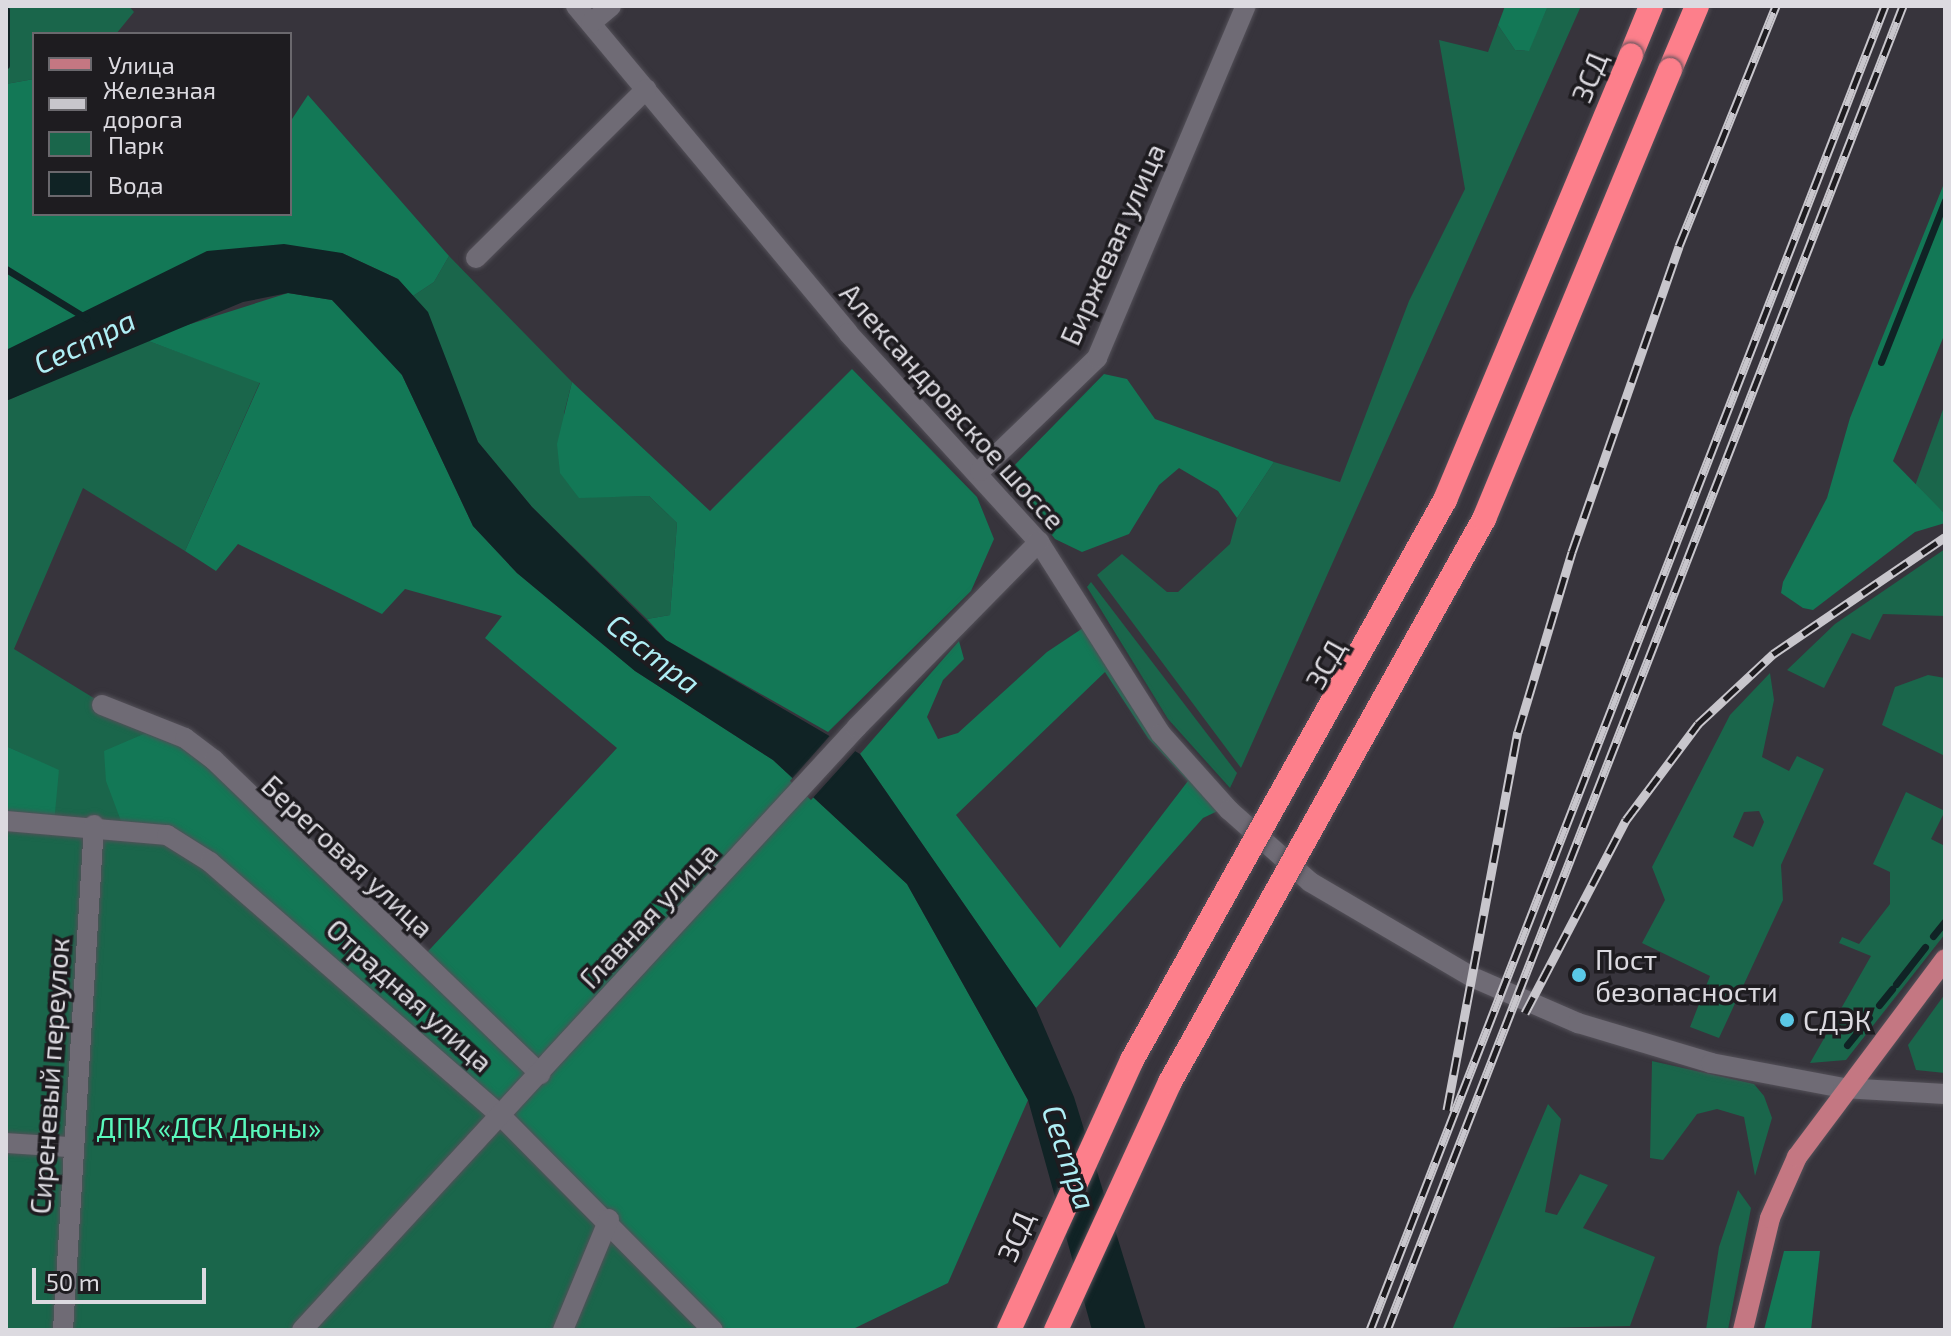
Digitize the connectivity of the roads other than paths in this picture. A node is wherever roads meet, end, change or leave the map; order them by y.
1 (576, 6) edge
2 (611, 6) edge
3 (1246, 6) edge
4 (1651, 6) edge
5 (1697, 6) edge
6 (591, 23) junction
7 (646, 89) junction
8 (476, 258) dead end
9 (980, 471) junction
10 (1039, 542) junction
11 (102, 705) dead end
12 (6, 821) edge
13 (94, 825) junction
14 (1945, 959) edge
15 (540, 1074) junction
16 (1843, 1088) junction
17 (1945, 1094) edge
18 (502, 1117) junction
19 (6, 1143) edge
20 (70, 1147) junction
21 (609, 1219) junction
22 (63, 1330) edge
23 (302, 1330) edge
24 (563, 1330) edge
25 (713, 1330) edge
26 (1009, 1330) edge
27 (1056, 1330) edge
28 (1743, 1330) edge

1 - 6 street, Александровское шоссе
2 - 6 street
3 - 9 street, Биржевая улица
4 - 26 highway, ЗСД, bridge
5 - 27 highway, bridge
6 - 7 street, Александровское шоссе
7 - 8 street
7 - 9 street, Александровское шоссе
9 - 10 street, Александровское шоссе
10 - 15 street, Главная улица
10 - 16 street, Александровское шоссе
11 - 15 street, Береговая улица
12 - 13 street, Отрадная улица
13 - 18 street, Отрадная улица
13 - 20 street, Сиреневый переулок
14 - 16 main road
15 - 18 street, Главная улица
16 - 17 street, Александровское шоссе
16 - 28 main road
18 - 21 street, Отрадная улица
18 - 23 street, Главная улица
19 - 20 street
20 - 22 street, Сиреневый переулок
21 - 24 street
21 - 25 street, Отрадная улица

